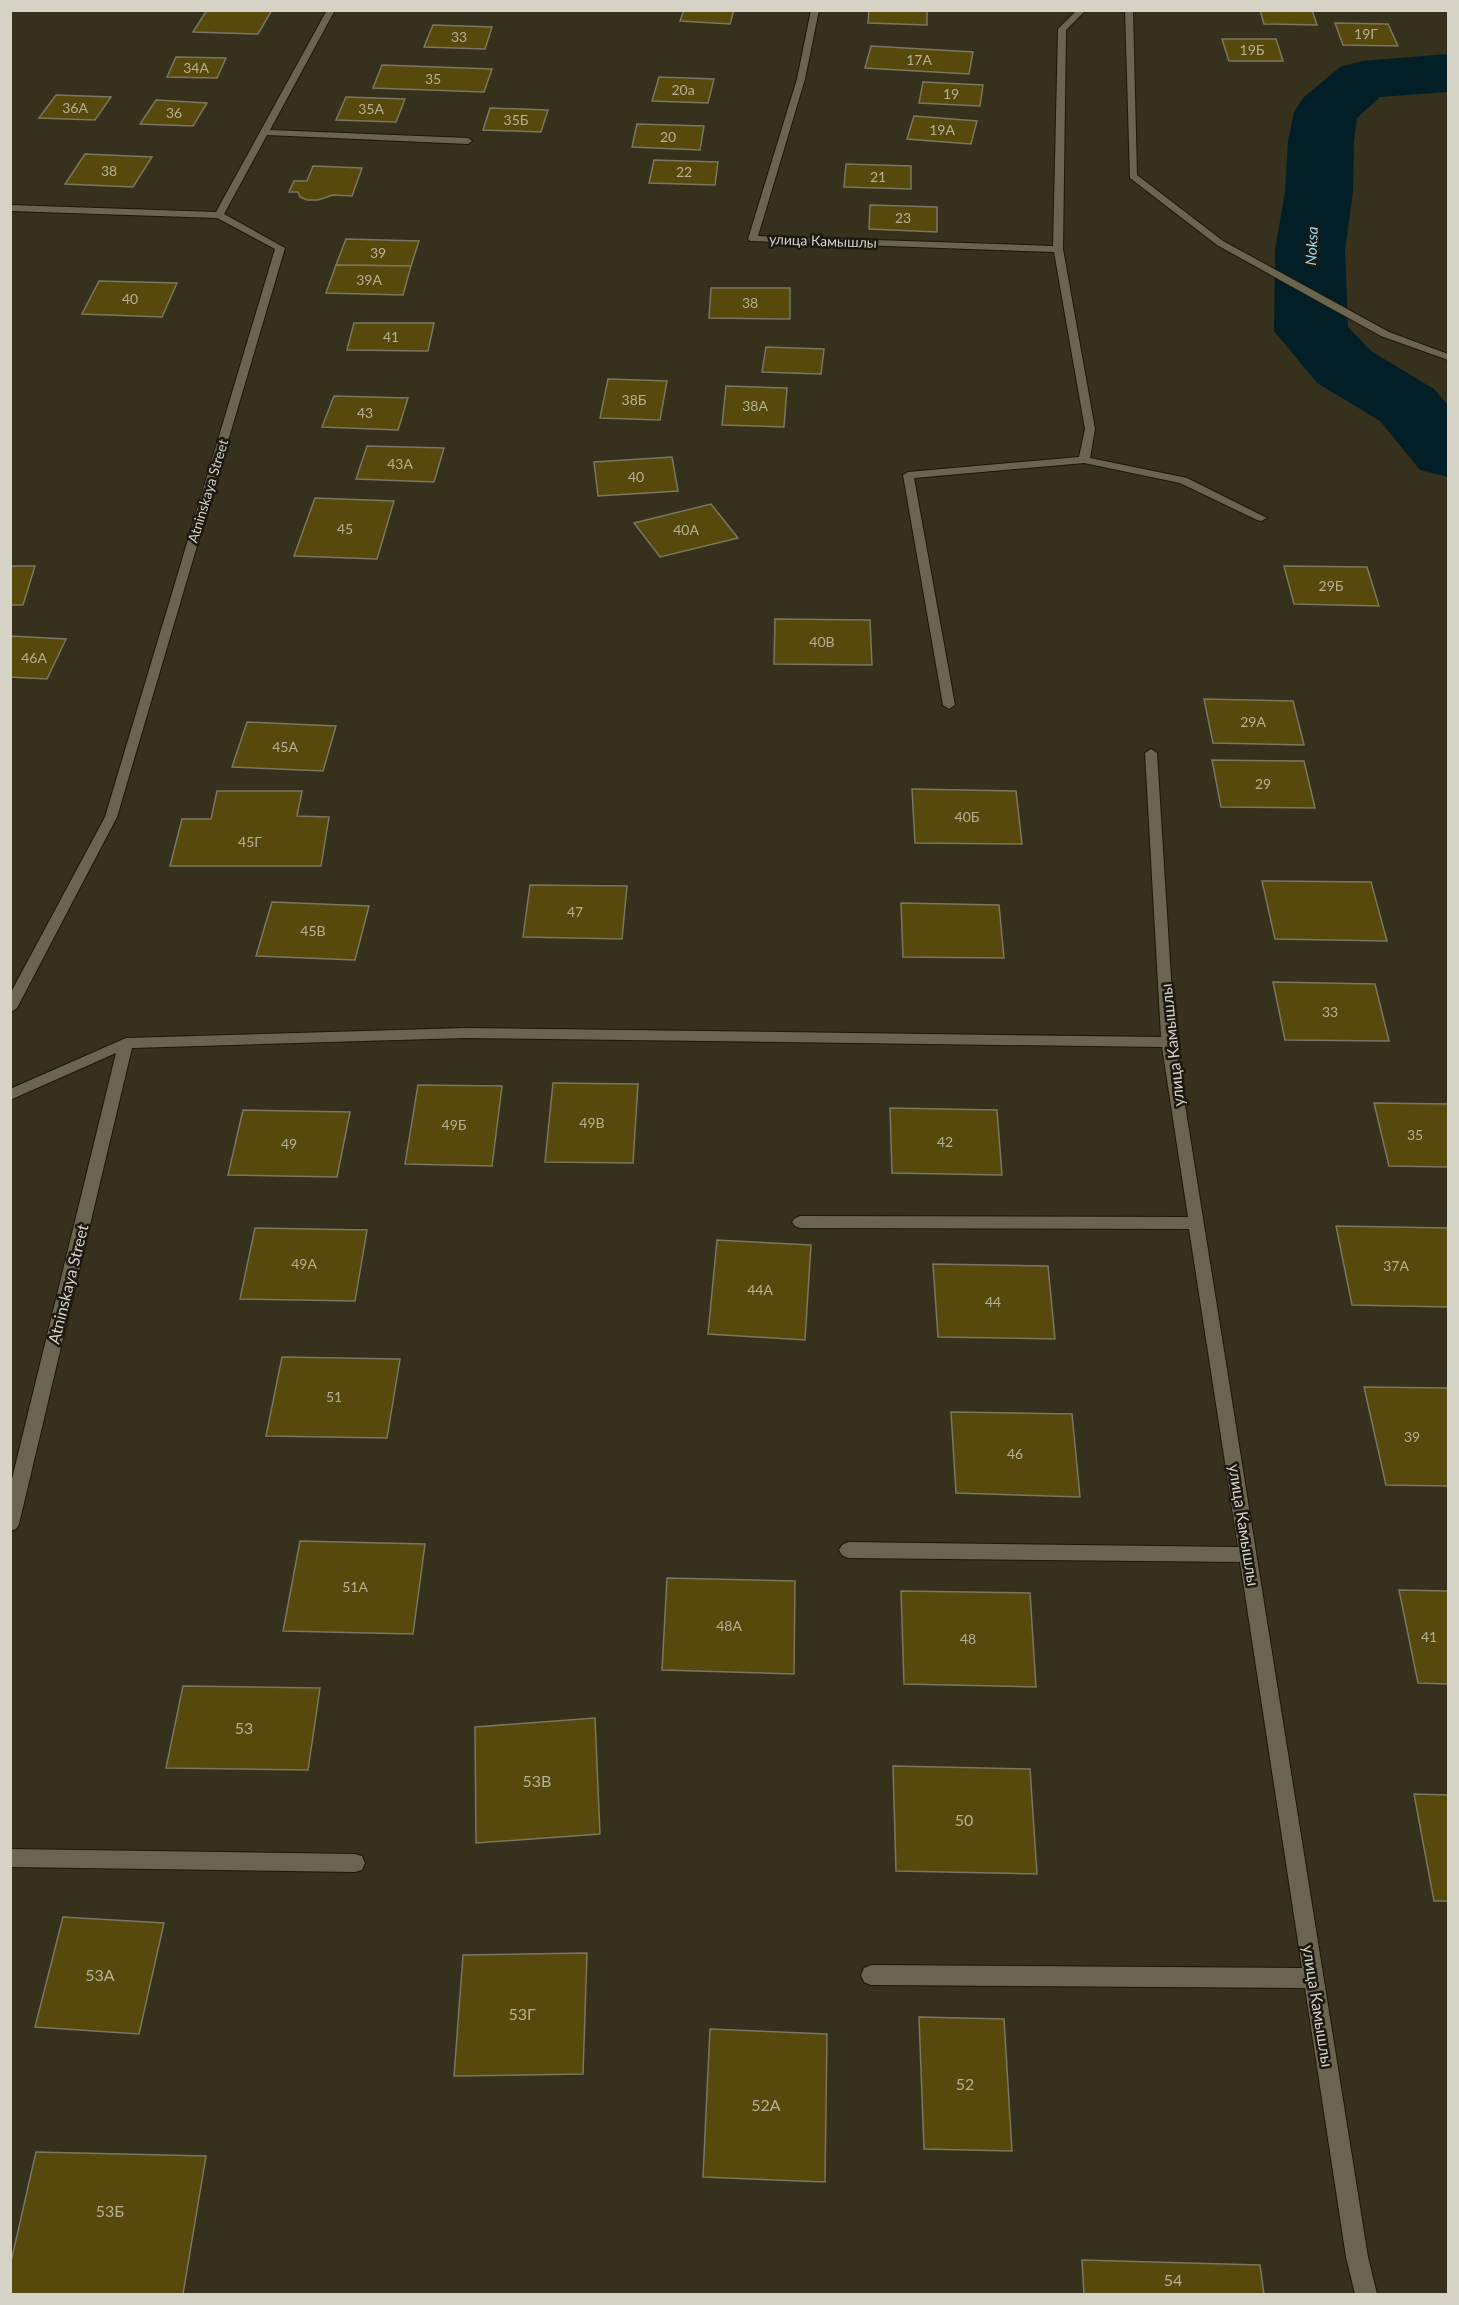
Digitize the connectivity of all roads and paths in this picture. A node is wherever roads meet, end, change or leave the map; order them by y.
1 (331, 10) edge
2 (815, 10) edge
3 (1082, 10) edge
4 (1129, 10) edge
5 (264, 132) junction
6 (468, 141) dead end
7 (10, 208) edge
8 (219, 215) junction
9 (1058, 249) junction
10 (1449, 357) edge
11 (1084, 459) junction
12 (1262, 518) dead end
13 (949, 705) dead end
14 (1150, 753) dead end
15 (10, 1008) edge
16 (1168, 1042) junction
17 (126, 1044) junction
18 (10, 1095) edge
19 (800, 1222) dead end
20 (1197, 1223) junction
21 (10, 1524) edge
22 (848, 1550) dead end
23 (1248, 1555) junction
24 (10, 1858) edge
25 (355, 1863) dead end
26 (871, 1975) dead end
27 (1314, 1978) junction
28 (1366, 2295) edge

1 - 5 street
2 - 9 street, улица Камышлы
3 - 9 street
4 - 10 street
5 - 6 street
5 - 8 street
7 - 8 street
8 - 15 street, Atninskaya Street
9 - 11 street
11 - 12 street
11 - 13 street
14 - 16 street, улица Камышлы
16 - 17 street
16 - 20 street, улица Камышлы
17 - 18 street
17 - 21 street, Atninskaya Street
19 - 20 street
20 - 23 street, улица Камышлы
22 - 23 street
23 - 27 street, улица Камышлы
24 - 25 street
26 - 27 street
27 - 28 street, улица Камышлы

